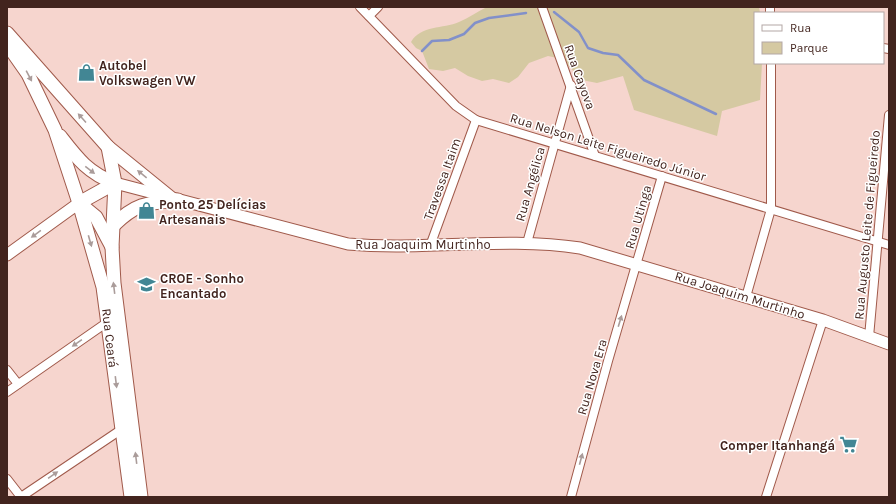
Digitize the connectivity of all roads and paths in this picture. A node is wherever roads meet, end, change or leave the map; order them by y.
1 (360, 7) edge
2 (378, 7) edge
3 (542, 7) edge
4 (369, 16) junction
5 (7, 33) edge
6 (7, 44) edge
7 (771, 64) edge
8 (571, 85) junction
9 (889, 115) edge
10 (476, 120) junction
11 (55, 130) junction
12 (554, 145) junction
13 (108, 147) junction
14 (887, 153) edge
15 (596, 156) junction
16 (662, 176) junction
17 (115, 183) junction
18 (175, 199) junction
19 (80, 203) junction
20 (771, 208) junction
21 (114, 225) junction
22 (877, 241) junction
23 (526, 243) junction
24 (889, 245) edge
25 (430, 246) junction
26 (112, 247) junction
27 (7, 255) edge
28 (637, 264) junction
29 (746, 297) junction
30 (823, 320) junction
31 (109, 321) junction
32 (869, 337) junction
33 (889, 344) edge
34 (7, 370) edge
35 (18, 384) junction
36 (7, 392) edge
37 (126, 426) junction
38 (7, 479) edge
39 (21, 497) edge
40 (130, 497) edge
41 (141, 497) edge
42 (571, 497) edge
43 (766, 497) edge

1 - 4 street, Rua Nelson Leite Figueiredo Júnior
2 - 4 street
3 - 8 street, Rua Cayova
4 - 10 street, Rua Nelson Leite Figueiredo Júnior
13 -> 5 main road
6 -> 11 main road
7 - 20 street
8 - 12 street, Rua Angélica
8 - 15 street, Rua Cayova
9 - 14 street, Rua Augusto Leite de Figueiredo
10 - 12 street, Rua Nelson Leite Figueiredo Júnior
10 - 25 street, Travessa Itaim
11 -> 17 main road
11 - 19 main road, Rua Ceará
12 - 15 street, Rua Nelson Leite Figueiredo Júnior
12 - 23 street, Rua Angélica
13 - 17 main road
18 -> 13 main road
14 - 22 street, Rua Augusto Leite de Figueiredo
15 - 16 street, Rua Nelson Leite Figueiredo Júnior
16 - 20 street, Rua Nelson Leite Figueiredo Júnior
16 - 28 street, Rua Utinga
17 - 18 main road, Rua Joaquim Murtinho
17 - 19 main road
17 - 21 main road, Rua Ceará
18 - 21 main road
18 - 25 main road, Rua Joaquim Murtinho
19 - 26 main road
19 -> 27 main road
19 -> 31 main road, Rua Ceará
20 - 22 street, Rua Nelson Leite Figueiredo Júnior
20 - 29 street
21 - 26 main road, Rua Ceará
22 - 24 street, Rua Nelson Leite Figueiredo Júnior
22 - 32 street, Rua Augusto Leite de Figueiredo
23 - 25 main road, Rua Joaquim Murtinho
23 - 28 main road, Rua Joaquim Murtinho
37 -> 26 main road, Rua Ceará
28 - 29 main road, Rua Joaquim Murtinho
42 -> 28 street, Rua Nova Era
29 - 30 main road, Rua Joaquim Murtinho
30 - 32 main road, Rua Joaquim Murtinho
30 - 43 street
31 -> 35 street
31 -> 37 main road, Rua Ceará
32 - 33 main road, Rua Joaquim Murtinho
34 - 35 street
35 - 36 street
39 -> 37 street
37 - 40 main road, Rua Ceará
41 -> 37 main road, Rua Ceará
38 - 39 street

